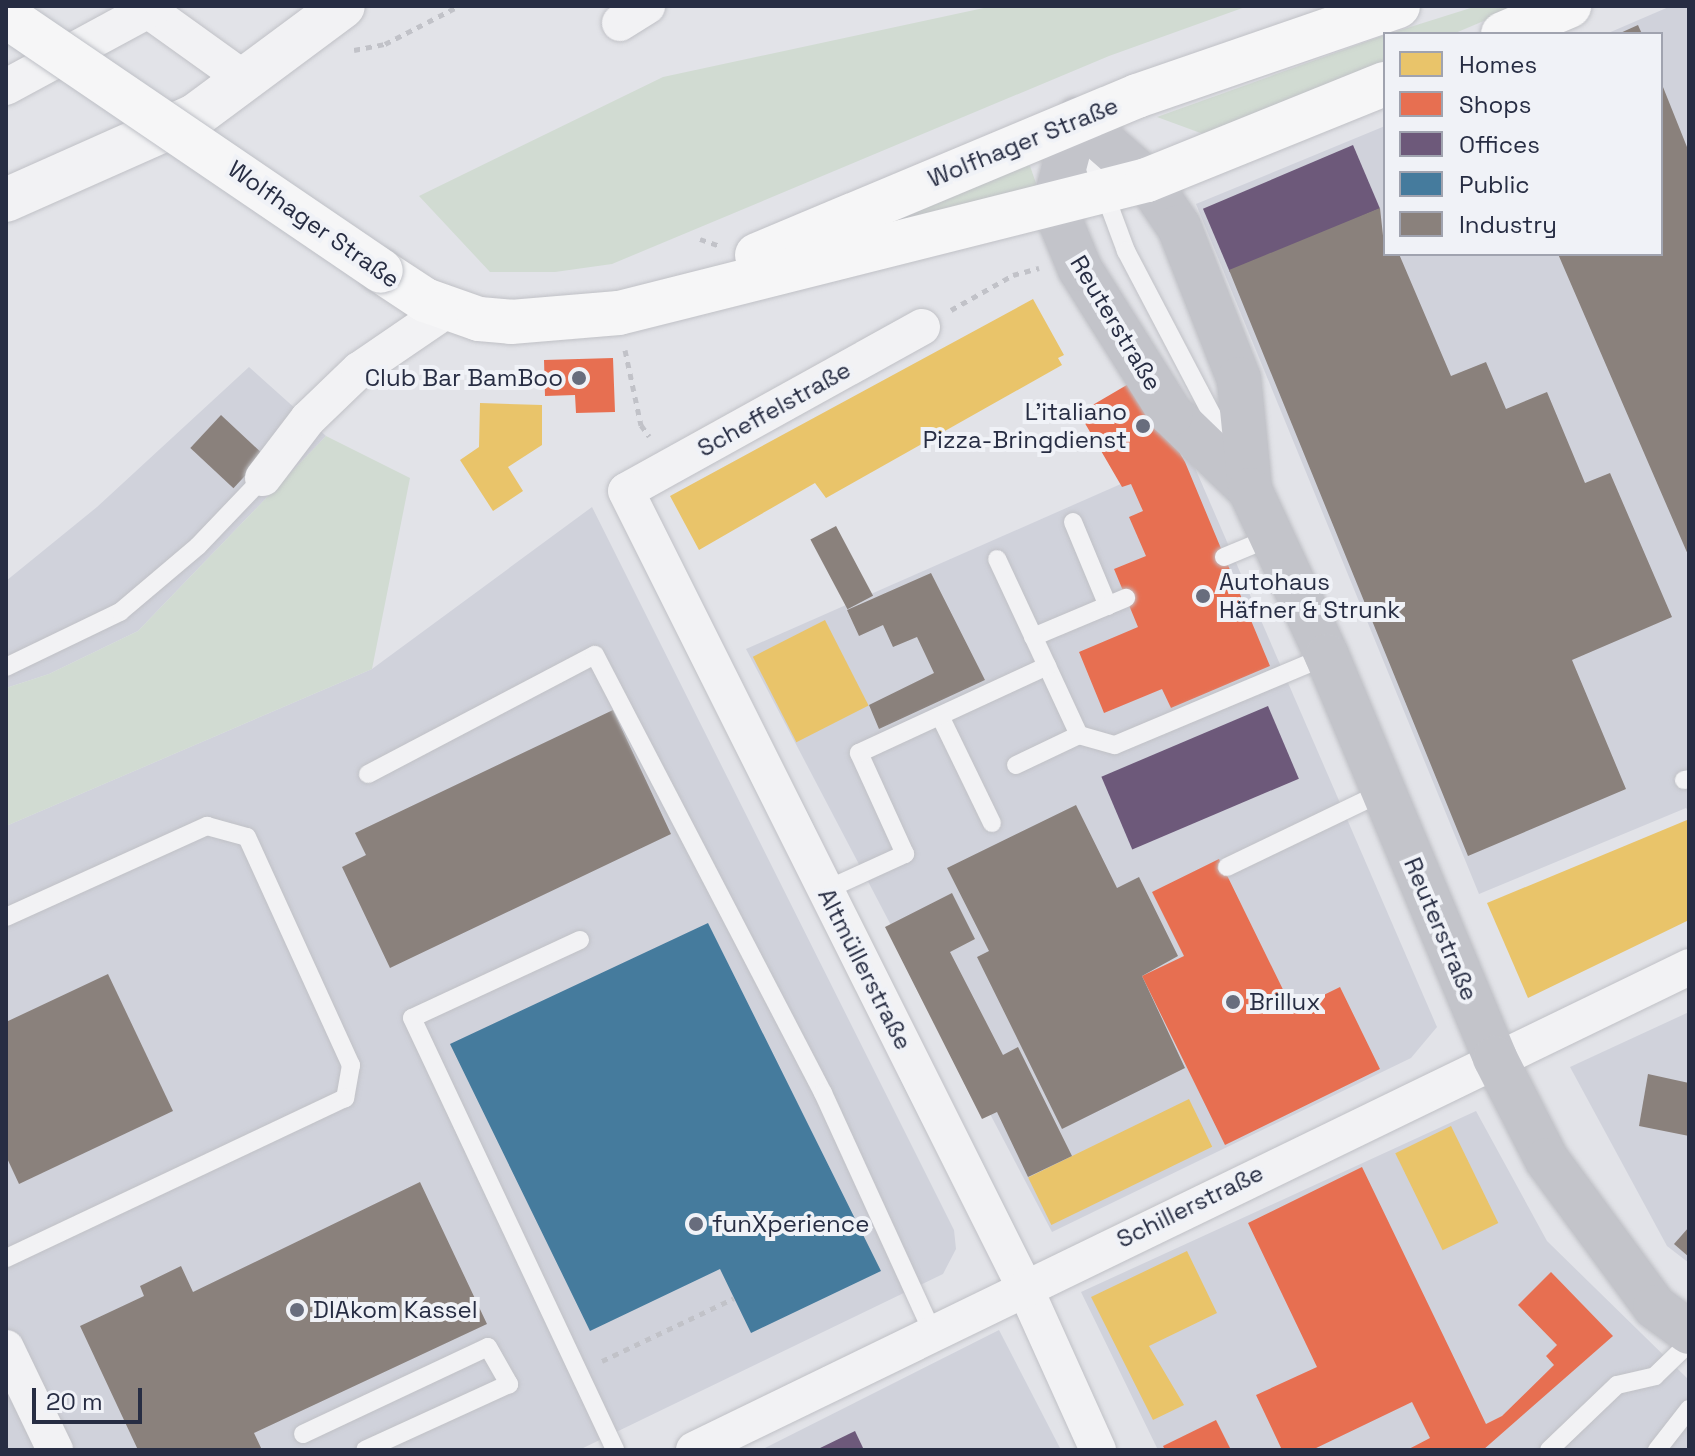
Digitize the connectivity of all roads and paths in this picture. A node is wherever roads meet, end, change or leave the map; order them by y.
1 (343, 6) edge
2 (459, 6) edge
3 (1398, 6) edge
4 (1569, 6) edge
5 (144, 9) edge
6 (6, 16) edge
7 (1508, 32) edge
8 (308, 36) junction
9 (247, 81) junction
10 (1383, 85) edge
11 (6, 87) edge
12 (1077, 119) junction
13 (1147, 180) junction
14 (1103, 191) junction
15 (6, 200) edge
16 (1054, 206) junction
17 (656, 301) junction
18 (436, 305) junction
19 (922, 327) dead end
20 (626, 357) dead end
21 (641, 425) dead end
22 (263, 478) joint
23 (1250, 490) junction
24 (626, 491) joint
25 (1073, 522) dead end
26 (1272, 537) junction
27 (1224, 557) dead end
28 (997, 559) dead end
29 (1126, 598) dead end
30 (1108, 606) junction
31 (1033, 637) junction
32 (1327, 656) junction
33 (1047, 666) junction
34 (6, 667) edge
35 (940, 716) junction
36 (1079, 735) junction
37 (1016, 765) dead end
38 (368, 774) dead end
39 (1383, 792) junction
40 (992, 823) dead end
41 (1227, 867) dead end
42 (826, 890) junction
43 (6, 917) edge
44 (580, 940) dead end
45 (1689, 967) edge
46 (1495, 1058) junction
47 (6, 1258) edge
48 (1024, 1286) junction
49 (734, 1298) dead end
50 (932, 1331) junction
51 (1689, 1332) edge
52 (1689, 1343) edge
53 (6, 1348) edge
54 (579, 1372) junction
55 (1689, 1409) edge
56 (303, 1434) dead end
57 (697, 1449) edge
58 (55, 1450) edge
59 (365, 1450) edge
60 (615, 1450) edge
61 (1098, 1450) edge
62 (1549, 1450) edge
63 (1657, 1450) edge

1 - 8 street
2 - 8 path
3 - 12 main road, Wolfhager Straße
4 - 7 main road
5 - 9 street
5 - 11 street
6 - 18 main road, Wolfhager Straße, bridge
8 - 9 street
9 - 15 street
10 - 13 main road, Wolfhager Straße
12 - 13 main road, Reuterstraße
12 - 14 lane
12 - 16 main road
12 - 17 main road, Wolfhager Straße
13 - 14 main road, Wolfhager Straße
13 - 23 main road, Reuterstraße
14 - 16 main road, Wolfhager Straße
14 - 23 lane
16 - 17 main road, Wolfhager Straße
16 - 23 main road, Reuterstraße
17 - 18 main road, Wolfhager Straße
18 - 22 street
19 - 24 street, Scheffelstraße
20 - 21 path
22 - 34 lane
23 - 26 main road, Reuterstraße
24 - 42 street, Altmüllerstraße
25 - 30 lane
26 - 27 lane
26 - 32 main road, Reuterstraße
28 - 31 lane
29 - 30 lane
30 - 31 lane
31 - 33 lane
32 - 36 lane
32 - 39 main road, Reuterstraße
33 - 35 lane
33 - 36 lane
35 - 40 lane
35 - 42 lane
36 - 37 lane
38 - 50 lane
39 - 41 lane
39 - 46 main road, Reuterstraße
42 - 48 street, Altmüllerstraße
43 - 47 lane
44 - 54 lane
45 - 46 street, Schillerstraße
46 - 48 street, Schillerstraße
46 - 51 main road, Reuterstraße
48 - 50 street, Schillerstraße
48 - 61 street, Altmüllerstraße
49 - 54 path
50 - 57 street, Schillerstraße
52 - 62 lane
53 - 58 street
54 - 60 lane
55 - 63 lane
56 - 59 lane

